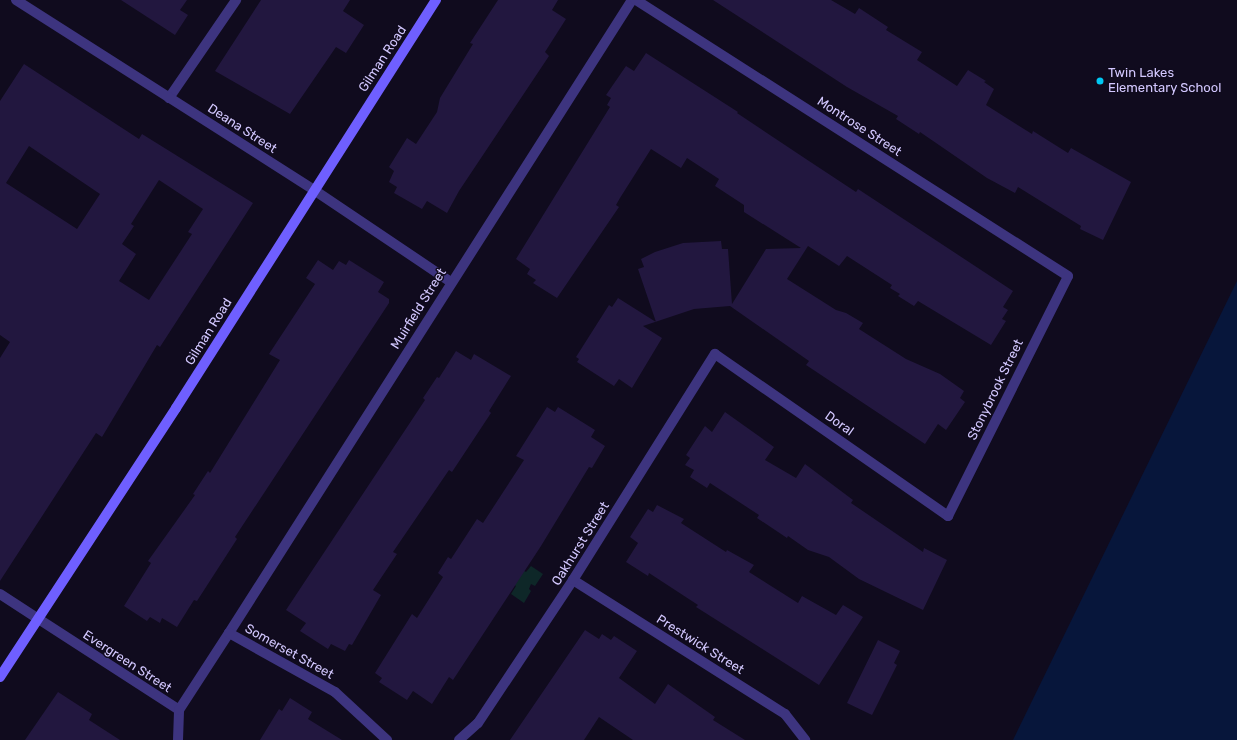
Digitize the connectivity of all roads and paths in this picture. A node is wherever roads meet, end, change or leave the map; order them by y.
1 (16, 0) edge
2 (236, 0) edge
3 (436, 0) edge
4 (632, 0) edge
5 (636, 0) edge
6 (169, 98) junction
7 (314, 190) junction
8 (1068, 276) joint
9 (451, 282) junction
10 (715, 354) joint
11 (948, 516) joint
12 (573, 580) junction
13 (0, 594) edge
14 (37, 618) junction
15 (229, 632) junction
16 (0, 677) edge
17 (179, 710) junction
18 (178, 740) edge
19 (387, 740) edge
20 (459, 740) edge
21 (805, 740) edge

1 - 6 street, Deana Street
2 - 6 street
3 - 7 street, Gilman Road
4 - 9 street, Muirfield Street
5 - 8 street, Montrose Street
6 - 7 street, Deana Street
7 - 9 street, Deana Street
7 - 14 street, Gilman Road
8 - 11 street, Stonybrook Street
9 - 15 street, Muirfield Street
10 - 11 street, Doral
10 - 12 street, Oakhurst Street
12 - 20 street, Oakhurst Street
12 - 21 street, Prestwick Street
13 - 14 street, Evergreen Street
14 - 16 street, Gilman Road
14 - 17 street, Evergreen Street
15 - 17 street, Somerset Street
15 - 19 street, Somerset Street
17 - 18 street, Evergreen Street

